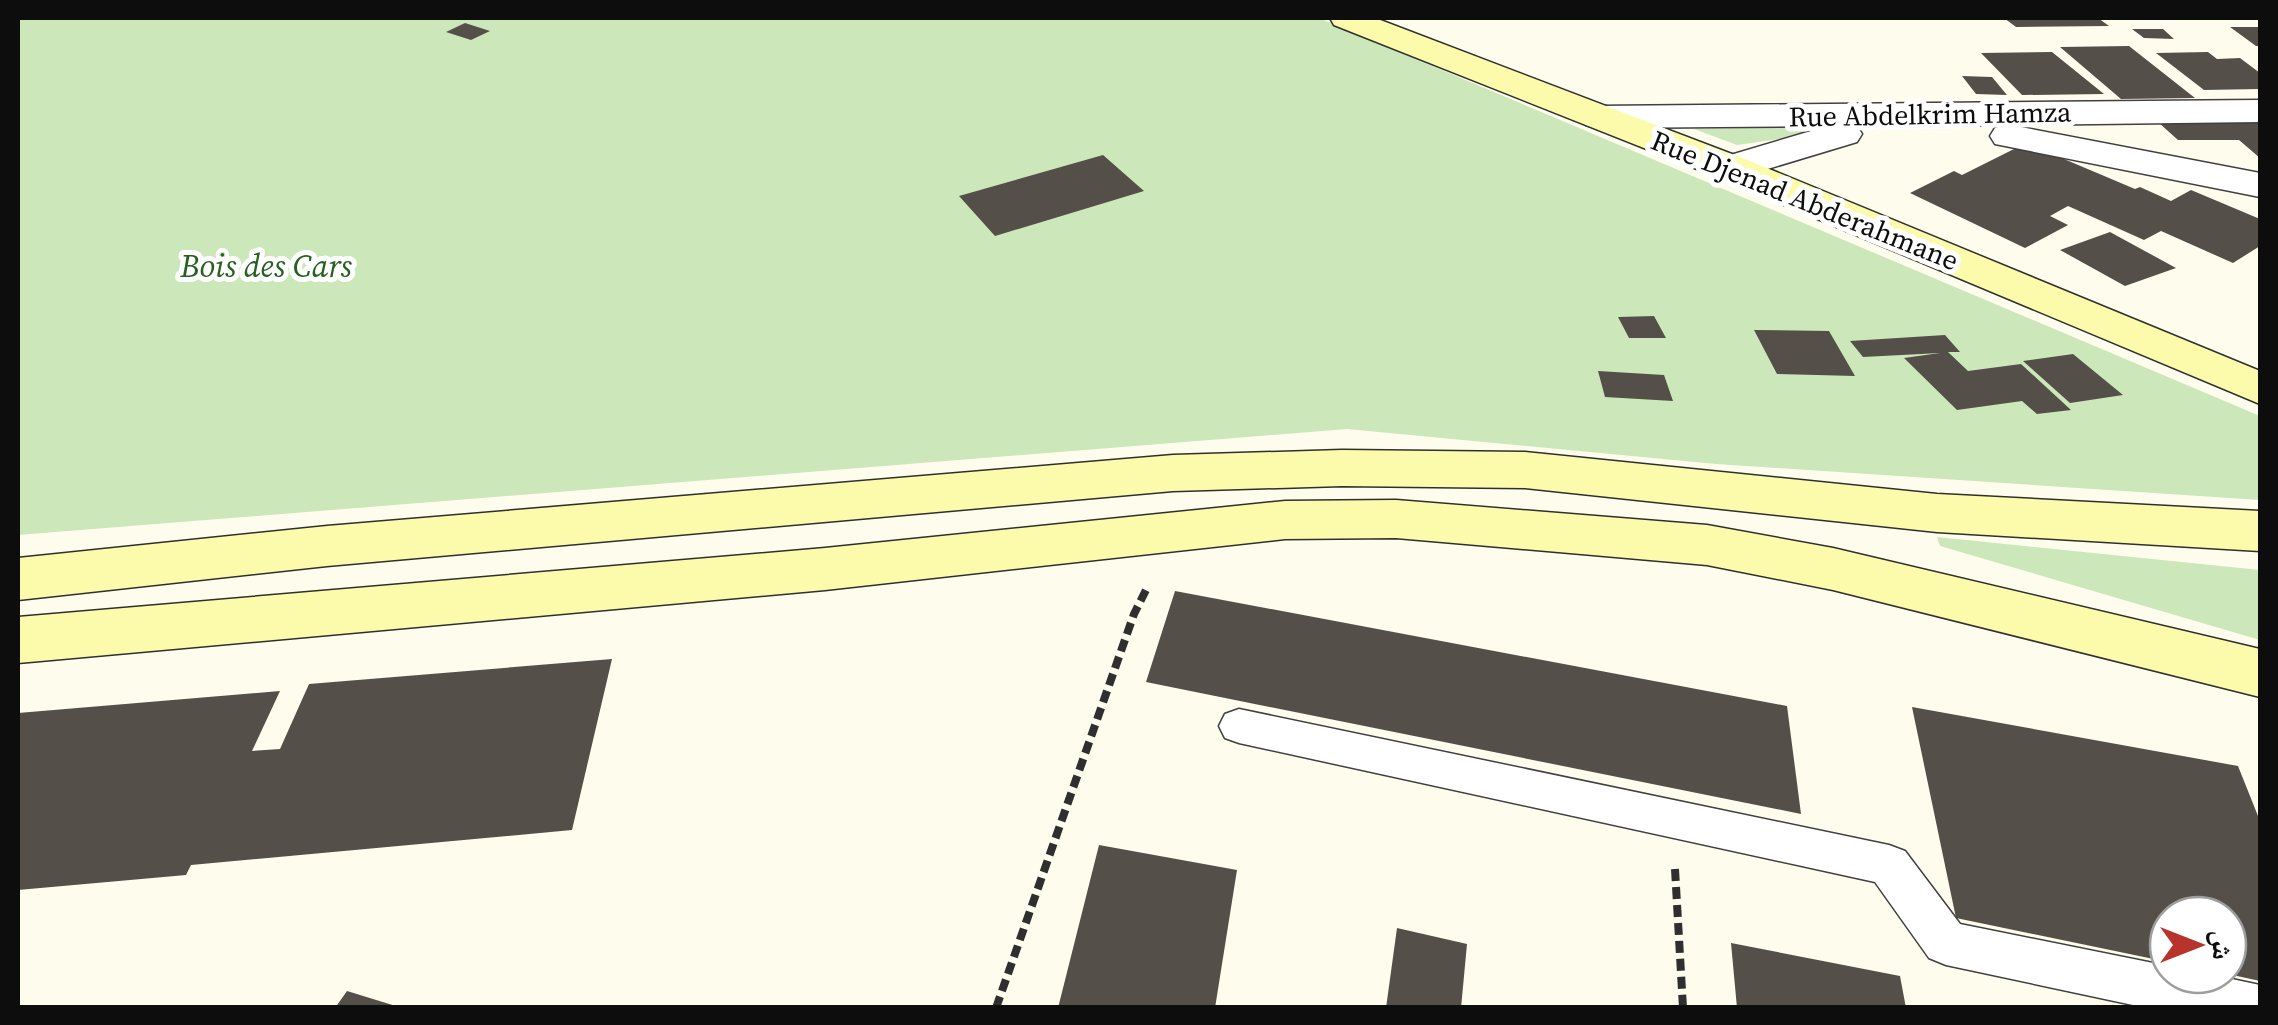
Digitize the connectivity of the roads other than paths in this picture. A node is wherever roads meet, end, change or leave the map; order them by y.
1 (1346, 18) edge
2 (2260, 111) edge
3 (1904, 115) junction
4 (1599, 117) junction
5 (1731, 168) junction
6 (2260, 185) edge
7 (2260, 389) edge
8 (2260, 531) edge
9 (18, 579) edge
10 (18, 640) edge
11 (2260, 673) edge
12 (1239, 726) dead end
13 (2260, 1008) edge

1 - 4 main road, Rue Djenad Abderahmane
2 - 3 street, Rue Abdelkrim Hamza
3 - 4 street, Rue Abdelkrim Hamza
3 - 5 street
3 - 6 street
4 - 5 main road, Rue Djenad Abderahmane
5 - 7 main road, Rue Djenad Abderahmane
8 - 9 main road
10 - 11 main road
12 - 13 lane

